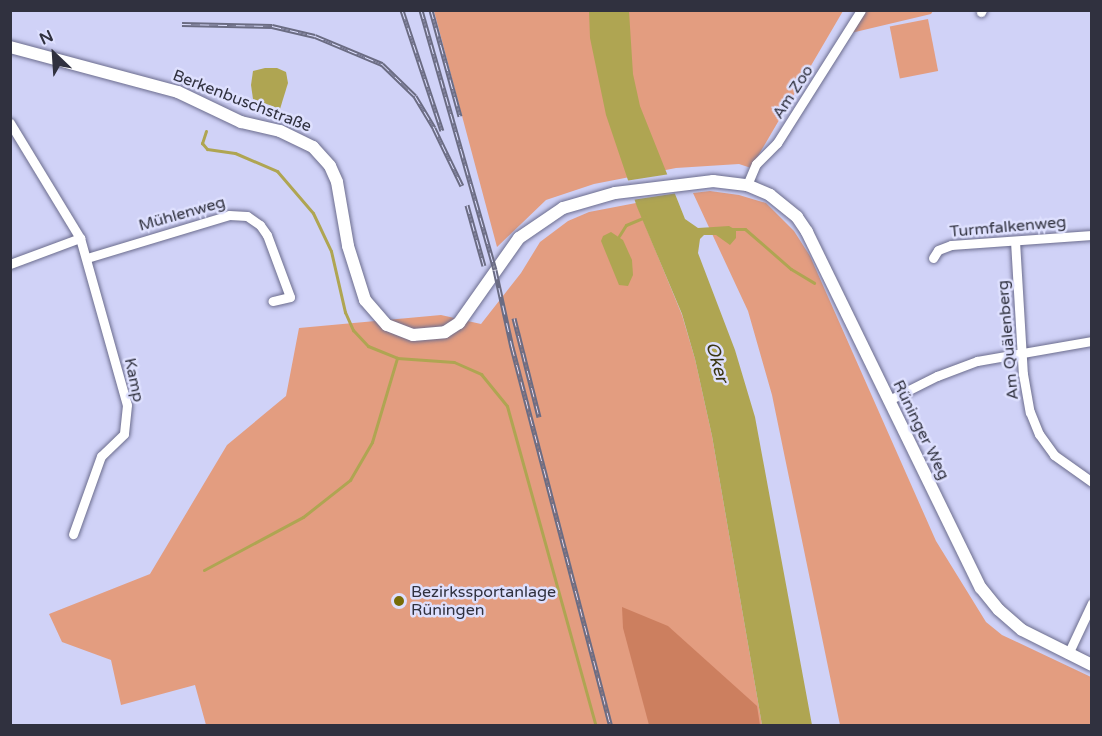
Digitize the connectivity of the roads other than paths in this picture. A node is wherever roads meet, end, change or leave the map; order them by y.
1 (861, 10) edge
2 (10, 47) edge
3 (10, 123) edge
4 (747, 185) junction
5 (1092, 235) edge
6 (80, 238) junction
7 (1015, 241) junction
8 (87, 258) junction
9 (933, 258) dead end
10 (10, 264) edge
11 (272, 301) dead end
12 (1092, 341) edge
13 (1021, 353) junction
14 (889, 400) junction
15 (1092, 483) edge
16 (73, 534) dead end
17 (1092, 603) edge
18 (1068, 654) junction
19 (1092, 665) edge

1 - 4 street, Am Zoo
2 - 4 street, Berkenbuschstraße
3 - 6 street, Kamp
4 - 14 street, Rüninger Weg
5 - 7 street, Turmfalkenweg
6 - 8 street, Kamp
6 - 10 street
7 - 9 street, Turmfalkenweg
7 - 13 street, Am Quälenberg
8 - 11 street, Mühlenweg
8 - 16 street, Kamp
12 - 13 street
13 - 14 street
13 - 15 street, Am Quälenberg
14 - 18 street, Rüninger Weg
17 - 18 street
18 - 19 street, Rüninger Weg

